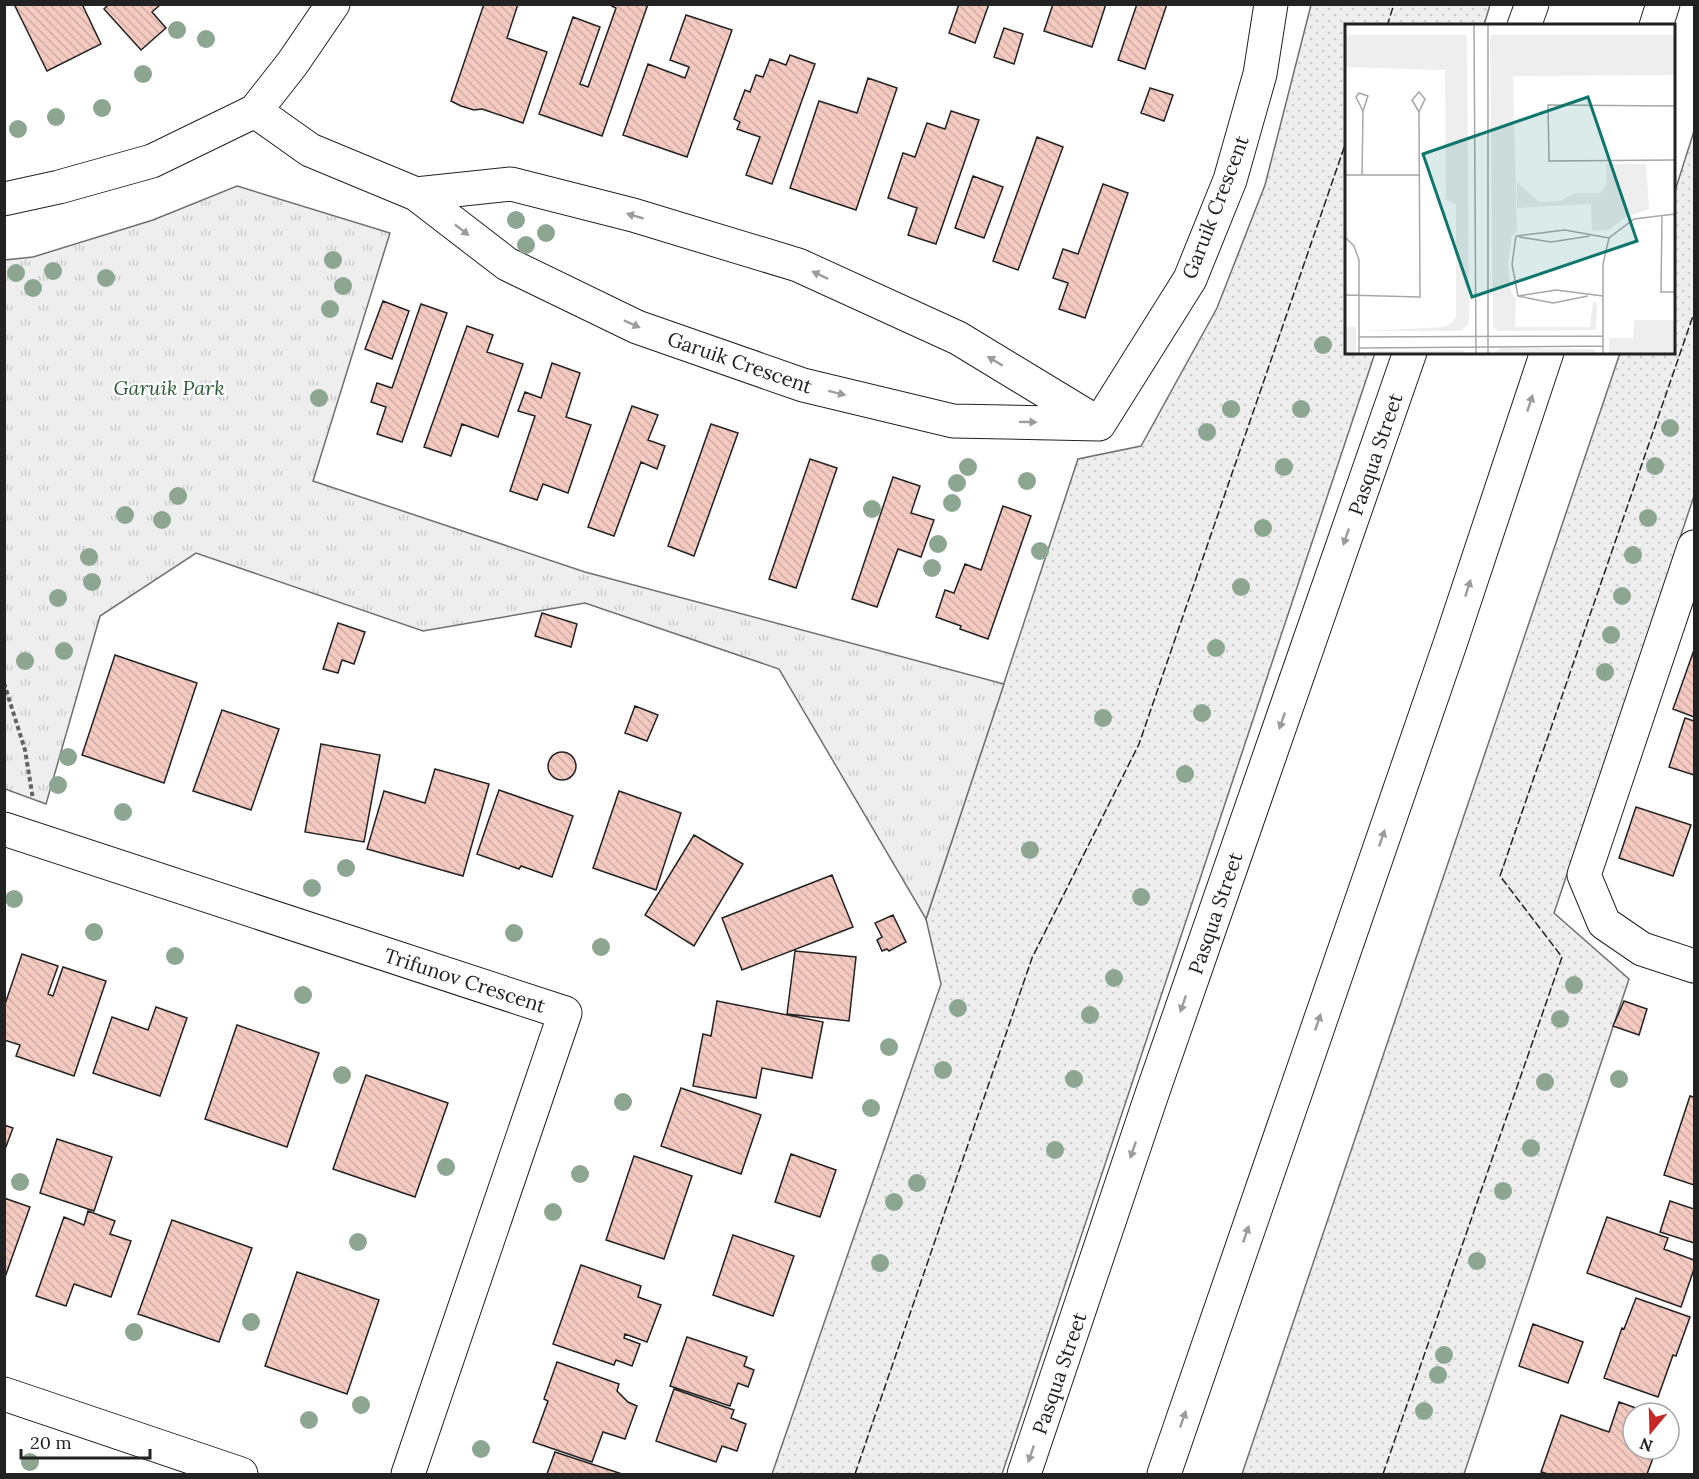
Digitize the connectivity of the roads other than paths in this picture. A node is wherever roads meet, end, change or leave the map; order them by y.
1 (333, 4) edge
2 (1271, 4) edge
3 (1532, 4) edge
4 (1664, 4) edge
5 (1525, 24) edge
6 (1657, 24) edge
7 (255, 111) junction
8 (416, 194) junction
9 (4, 199) edge
10 (1409, 354) edge
11 (1546, 354) edge
12 (1099, 424) junction
13 (1695, 547) edge
14 (4, 829) edge
15 (1695, 966) edge
16 (4, 1394) edge
17 (241, 1474) edge
18 (408, 1474) edge
19 (1024, 1474) edge
20 (1164, 1474) edge

1 - 7 street
2 - 12 street, Garuik Crescent
3 - 5 street
4 - 6 street
7 - 8 street, Garuik Crescent
7 - 9 street
12 -> 8 street, Garuik Crescent
8 -> 12 street, Garuik Crescent
10 -> 19 street, Pasqua Street
20 -> 11 street
13 - 15 street
14 - 18 street, Trifunov Crescent
16 - 17 street

